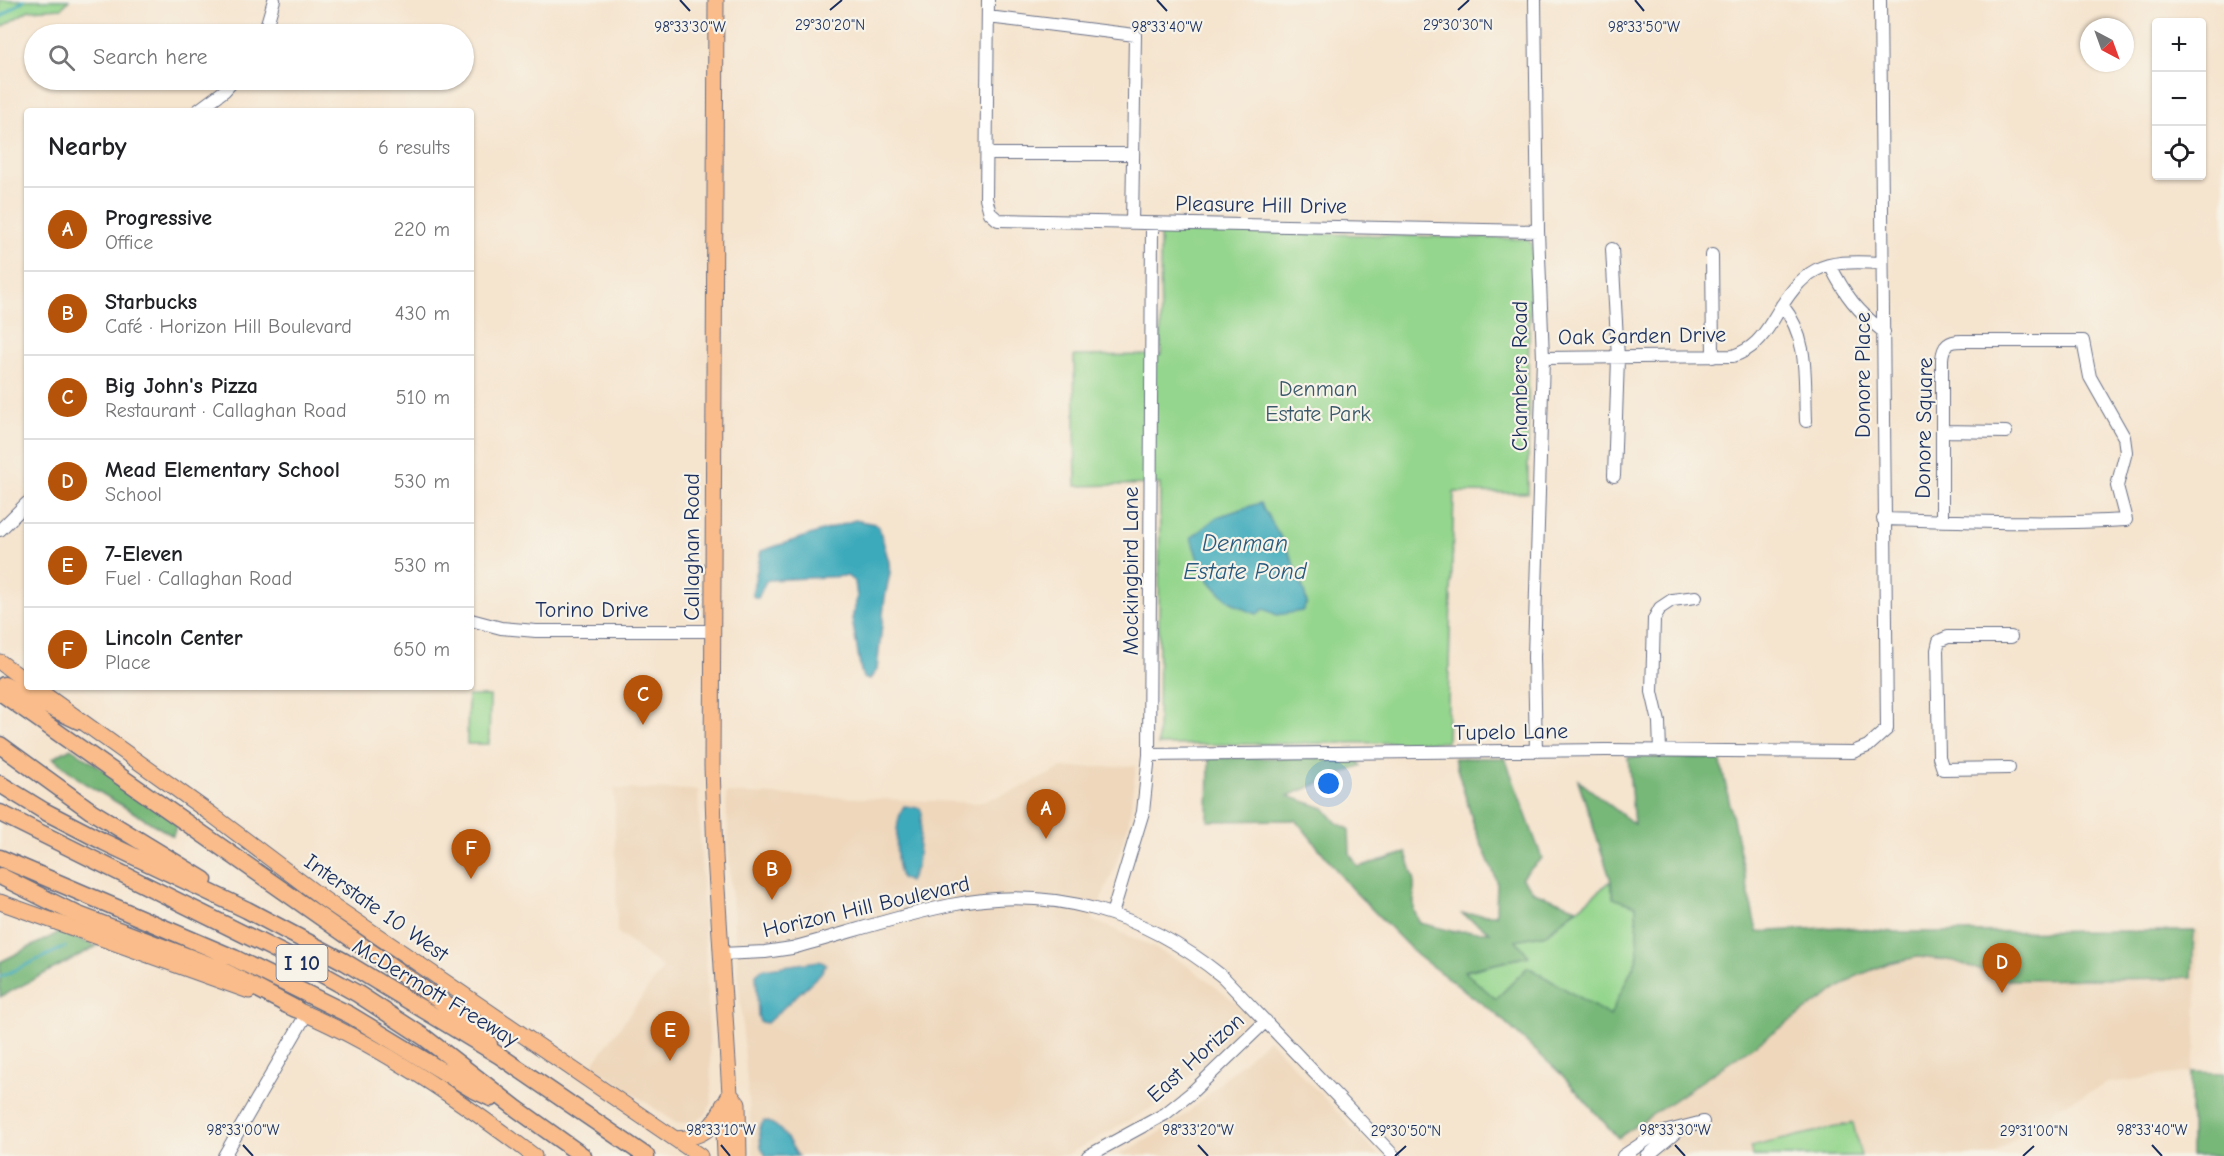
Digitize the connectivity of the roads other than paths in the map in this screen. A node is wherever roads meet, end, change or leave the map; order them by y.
1 (274, 0) edge
2 (716, 0) edge
3 (988, 0) edge
4 (1535, 0) edge
5 (1880, 0) edge
6 (988, 17) junction
7 (267, 24) edge
8 (225, 90) edge
9 (201, 108) edge
10 (987, 154) junction
11 (1132, 154) junction
12 (1132, 223) junction
13 (1152, 224) junction
14 (1538, 231) junction
15 (1612, 249) dead end
16 (1712, 255) dead end
17 (1881, 263) junction
18 (1830, 265) junction
19 (1782, 305) junction
20 (1884, 332) junction
21 (1713, 357) junction
22 (1543, 358) junction
23 (1618, 358) junction
24 (1806, 421) dead end
25 (1942, 431) junction
26 (2006, 432) dead end
27 (1614, 476) dead end
28 (24, 506) edge
29 (1883, 519) junction
30 (1942, 520) junction
31 (0, 530) edge
32 (1696, 597) dead end
33 (474, 621) edge
34 (713, 631) junction
35 (2011, 637) dead end
36 (0, 662) edge
37 (24, 680) edge
38 (0, 683) edge
39 (38, 690) edge
40 (0, 692) edge
41 (80, 721) junction
42 (1871, 743) joint
43 (0, 745) edge
44 (1536, 751) junction
45 (1660, 751) junction
46 (1149, 755) junction
47 (2009, 768) dead end
48 (0, 784) edge
49 (0, 813) edge
50 (0, 822) edge
51 (68, 848) junction
52 (0, 858) edge
53 (0, 876) edge
54 (0, 902) edge
55 (247, 910) junction
56 (1112, 914) junction
57 (721, 954) junction
58 (301, 1011) junction
59 (1266, 1021) junction
60 (500, 1056) junction
61 (726, 1100) junction
62 (517, 1109) junction
63 (1703, 1122) dead end
64 (1682, 1127) junction
65 (683, 1147) edge
66 (1630, 1154) edge
67 (224, 1156) edge
68 (534, 1156) edge
69 (583, 1156) edge
70 (646, 1156) edge
71 (700, 1156) edge
72 (725, 1156) edge
73 (740, 1156) edge
74 (1088, 1156) edge
75 (1394, 1156) edge
76 (1647, 1156) edge

1 - 7 street
2 - 34 main road, Callaghan Road
3 - 6 street
4 - 14 street, Chambers Road
5 - 17 street, Donore Place
6 - 10 street
6 - 11 street
8 - 9 street
10 - 11 street
10 - 12 street, Pleasure Hill Drive
11 - 12 street
12 - 13 street, Pleasure Hill Drive
13 - 14 street, Pleasure Hill Drive
13 - 46 street, Mockingbird Lane
14 - 22 street, Chambers Road
15 - 23 street
16 - 21 street
17 - 18 street, Oak Garden Drive
17 - 20 street, Donore Place
18 - 19 street, Oak Garden Drive
18 - 20 street
19 - 21 street, Oak Garden Drive
19 - 24 street
20 - 29 street, Donore Place
21 - 23 street, Oak Garden Drive
22 - 23 street, Oak Garden Drive
22 - 44 street, Chambers Road
23 - 27 street
25 - 26 street
25 - 30 street, Donore Square
25 - 30 street, Donore Square
28 - 31 street
29 - 30 street, Donore Square
29 - 42 street, Donore Place
32 - 45 street
33 - 34 street, Torino Drive
34 - 57 main road, Callaghan Road
35 - 47 street
36 - 37 main road
38 - 41 highway
39 - 41 main road, Interstate 10 West
40 - 60 highway
41 - 65 main road, Interstate 10 West
42 - 45 street, Tupelo Lane
43 - 55 highway
44 - 45 street, Tupelo Lane
44 - 46 street, Tupelo Lane
46 - 56 street, Mockingbird Lane
48 - 55 highway, McDermott Freeway / I 10
49 - 51 highway, McDermott Freeway / I 10
50 - 51 highway
51 - 62 highway, McDermott Freeway / I 10
52 - 62 highway
53 - 58 highway
54 - 58 main road
55 - 60 highway, McDermott Freeway / I 10
56 - 57 street, Horizon Hill Boulevard
56 - 59 street, Horizon Hill Boulevard
57 - 61 main road, Callaghan Road
58 - 67 street
58 - 68 main road
59 - 74 street, East Horizon
59 - 75 street, Horizon Hill Boulevard
60 - 70 highway, McDermott Freeway / I 10
61 - 65 main road
61 - 72 main road, Callaghan Road
61 - 73 main road, Callaghan Road
62 - 69 highway, McDermott Freeway / I 10
63 - 64 street
64 - 66 street
64 - 76 street
65 - 71 main road, Interstate 10 West

